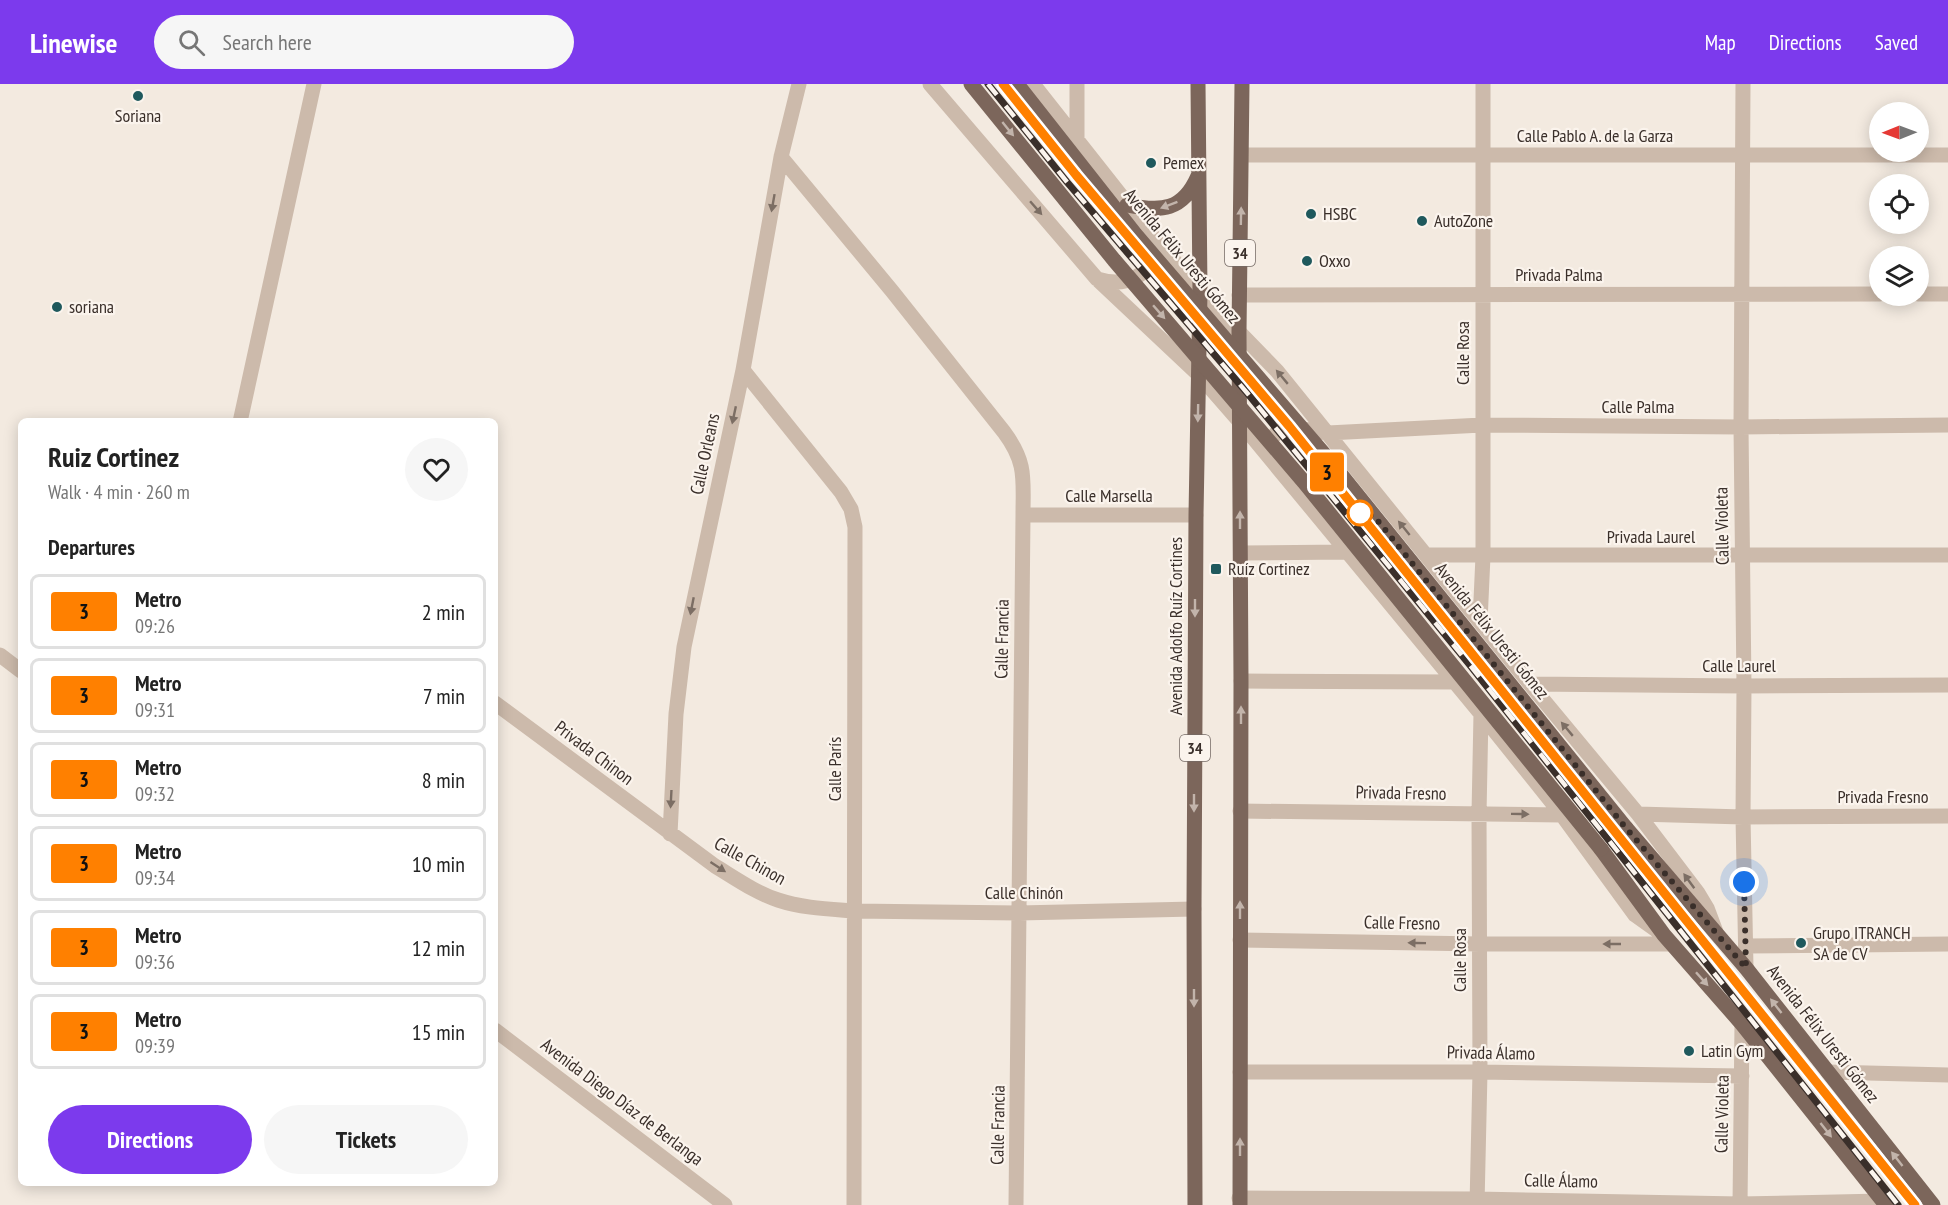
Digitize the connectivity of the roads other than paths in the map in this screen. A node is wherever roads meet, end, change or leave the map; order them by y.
1 (314, 84) edge
2 (799, 84) edge
3 (930, 84) edge
4 (971, 84) edge
5 (1017, 84) edge
6 (1033, 84) edge
7 (1077, 84) edge
8 (1198, 84) edge
9 (1242, 84) edge
10 (1483, 84) edge
11 (1743, 84) edge
12 (1077, 141) junction
13 (1242, 155) junction
14 (1743, 155) junction
15 (1948, 155) edge
16 (1482, 156) junction
17 (781, 157) junction
18 (1198, 176) junction
19 (1127, 205) junction
20 (1156, 240) junction
21 (1097, 279) junction
22 (1200, 292) junction
23 (1742, 294) junction
24 (1869, 294) edge
25 (1929, 294) edge
26 (1948, 294) edge
27 (1239, 295) junction
28 (1483, 295) junction
29 (1239, 332) junction
30 (743, 370) junction
31 (1198, 375) junction
32 (241, 418) edge
33 (1239, 422) junction
34 (1482, 425) junction
35 (1948, 425) edge
36 (1741, 427) junction
37 (1328, 433) junction
38 (1269, 458) junction
39 (1023, 515) junction
40 (1196, 515) junction
41 (1346, 552) junction
42 (1241, 553) junction
43 (1426, 555) junction
44 (1948, 555) edge
45 (1483, 556) junction
46 (1742, 556) junction
47 (1480, 622) junction
48 (0, 655) edge
49 (18, 669) edge
50 (1241, 681) junction
51 (1455, 682) junction
52 (1530, 684) junction
53 (1948, 685) edge
54 (1744, 686) junction
55 (498, 705) edge
56 (1481, 714) junction
57 (1240, 812) junction
58 (1479, 814) junction
59 (1638, 814) junction
60 (1562, 815) junction
61 (1948, 816) edge
62 (1743, 817) junction
63 (670, 834) junction
64 (1194, 909) junction
65 (854, 911) junction
66 (1019, 914) junction
67 (1716, 932) junction
68 (1667, 939) junction
69 (1240, 940) junction
70 (1480, 944) junction
71 (1948, 944) edge
72 (1746, 946) junction
73 (1746, 968) junction
74 (1742, 1024) junction
75 (498, 1032) edge
76 (1480, 1071) junction
77 (1240, 1072) junction
78 (1828, 1072) junction
79 (1948, 1075) edge
80 (1742, 1076) junction
81 (1240, 1201) edge
82 (1478, 1202) edge
83 (1884, 1203) edge
84 (1740, 1204) edge
85 (725, 1205) edge
86 (854, 1205) edge
87 (1016, 1205) edge
88 (1195, 1205) edge
89 (1933, 1205) edge

1 - 32 street
2 - 17 street, Calle Orleans
3 -> 21 street
4 -> 68 main road, bridge
5 - 67 main road, Avenida Félix Uresti Gómez, bridge
6 - 12 street
7 - 12 street
8 - 18 main road, Avenida Adolfo Ruíz Cortines / 34
9 - 13 main road, 34
10 - 16 street, Calle Rosa
11 - 14 street, Calle Violeta
12 - 19 street
13 - 16 street, Calle Pablo A. de la Garza
27 -> 13 main road, 34
14 - 15 street, Calle Pablo A. de la Garza
14 - 16 street, Calle Pablo A. de la Garza
14 - 23 street, Calle Violeta
16 - 28 street, Calle Rosa
17 -> 30 street, Calle Orleans
17 - 39 street, Calle Francia
18 -> 19 main road
18 - 22 main road, Avenida Adolfo Ruíz Cortines / 34
19 - 20 street
20 - 21 street
20 - 22 street
21 - 31 street
22 - 29 street
22 - 31 main road, Avenida Adolfo Ruíz Cortines / 34
23 - 24 street, Privada Palma
23 - 28 street, Privada Palma
23 - 36 street, Calle Violeta
25 - 26 street
27 - 28 street, Privada Palma
27 - 29 main road, 34
28 - 34 street, Calle Rosa
29 - 33 main road, 34
37 -> 29 street
30 -> 63 street, Calle Orleans
30 - 65 street, Calle París
31 - 33 street
31 -> 40 main road, Avenida Adolfo Ruíz Cortines / 34
33 - 38 street
42 -> 33 main road, 34
34 - 36 street, Calle Palma
34 - 37 street, Calle Palma
34 - 45 street, Calle Rosa
35 - 36 street, Calle Palma
36 - 46 street, Calle Violeta
37 - 38 street, Calle Palma
43 -> 37 street
38 - 41 street
39 - 40 street, Calle Marsella
39 - 66 street, Calle Francia
40 -> 64 main road, Avenida Adolfo Ruíz Cortines / 34
41 - 42 street
41 - 51 street
42 - 50 main road, 34
43 - 45 street, Privada Laurel
43 - 47 street
44 - 46 street, Privada Laurel
45 - 46 street, Privada Laurel
45 - 47 street, Calle Rosa
46 - 54 street, Calle Violeta
47 - 52 street
48 - 49 street
50 - 51 street
57 -> 50 main road, 34
51 - 56 street
52 - 54 street, Calle Laurel
59 -> 52 street
53 - 54 street, Calle Laurel
54 - 62 street, Calle Violeta
55 - 63 street, Privada Chinon
56 - 58 street, Calle Rosa
56 - 60 street
57 - 58 street, Privada Fresno
69 -> 57 main road, 34
58 -> 60 street, Privada Fresno
58 - 70 street, Calle Rosa
59 - 62 street, Privada Fresno
67 -> 59 street
60 - 68 street
61 - 62 street, Privada Fresno
62 - 72 street, Calle Violeta
63 -> 65 street, Calle Chinon
64 - 66 street, Calle Chinón
64 -> 88 main road, Avenida Adolfo Ruíz Cortines / 34
65 - 66 street, Calle Chinón
65 - 86 street, Calle París
66 - 87 street, Calle Francia
67 - 73 main road, Avenida Félix Uresti Gómez
68 -> 70 street, Calle Fresno
68 -> 74 main road
70 -> 69 street, Calle Fresno
69 - 77 main road, 34
70 - 76 street, Calle Rosa
71 - 72 street
72 - 73 street, Calle Violeta
78 -> 73 main road, Avenida Félix Uresti Gómez
74 - 80 street, Calle Violeta
74 -> 83 main road
75 - 85 street, Avenida Diego Díaz de Berlanga
76 - 77 street, Privada Álamo
76 - 80 street, Privada Álamo
76 - 82 street, Calle Rosa
81 -> 77 main road, 34
78 - 79 street
89 -> 78 main road, Avenida Félix Uresti Gómez
80 - 84 street, Calle Violeta
81 - 82 street, Calle Álamo
82 - 84 street, Calle Álamo
83 - 84 street, Calle Álamo

